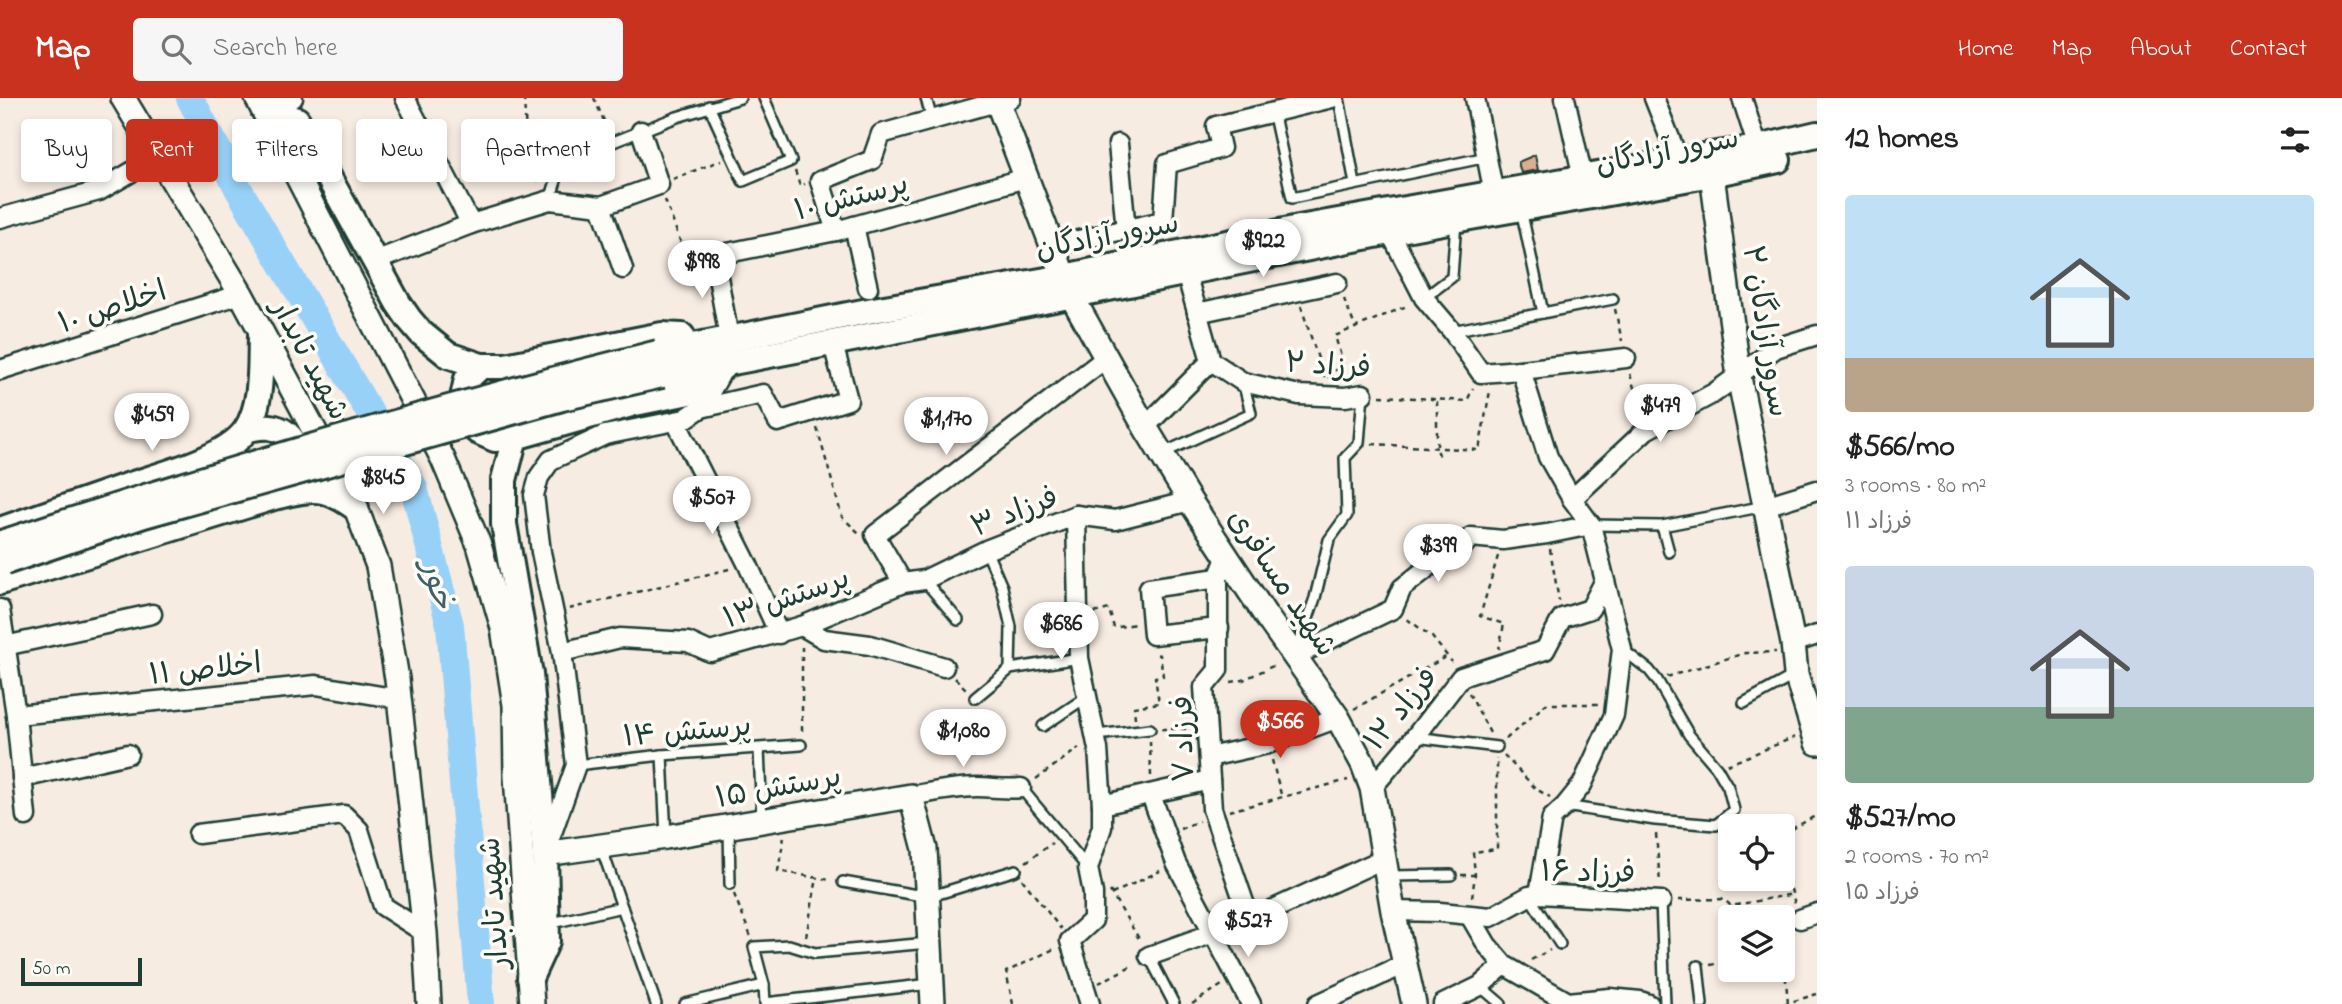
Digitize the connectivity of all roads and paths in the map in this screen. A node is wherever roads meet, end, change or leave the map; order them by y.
1 (123, 98) edge
2 (405, 98) edge
3 (524, 98) edge
4 (594, 98) edge
5 (740, 98) edge
6 (764, 98) edge
7 (926, 98) edge
8 (1332, 98) edge
9 (1339, 98) edge
10 (1475, 98) edge
11 (1565, 98) edge
12 (1654, 98) edge
13 (1742, 98) edge
14 (290, 99) edge
15 (1001, 99) edge
16 (728, 100) edge
17 (261, 105) edge
18 (709, 106) junction
19 (1273, 111) junction
20 (135, 119) edge
21 (603, 119) edge
22 (932, 120) junction
23 (641, 131) junction
24 (1817, 134) edge
25 (615, 140) edge
26 (1118, 144) dead end
27 (1758, 148) junction
28 (1817, 152) edge
29 (732, 156) junction
30 (1487, 157) junction
31 (791, 161) junction
32 (1679, 161) junction
33 (126, 175) edge
34 (1712, 175) junction
35 (1027, 178) junction
36 (1583, 178) junction
37 (820, 181) junction
38 (172, 182) edge
39 (554, 182) edge
40 (1354, 184) junction
41 (659, 185) junction
42 (1494, 194) junction
43 (546, 202) junction
44 (601, 206) junction
45 (1521, 209) junction
46 (0, 218) edge
47 (1457, 220) junction
48 (1387, 223) junction
49 (471, 224) junction
50 (854, 226) junction
51 (836, 231) junction
52 (1126, 231) junction
53 (1052, 246) junction
54 (714, 255) junction
55 (375, 261) junction
56 (688, 261) joint
57 (623, 269) dead end
58 (1186, 273) junction
59 (1337, 283) joint
60 (1068, 286) junction
61 (868, 288) dead end
62 (1297, 291) junction
63 (241, 294) junction
64 (1424, 298) junction
65 (1613, 299) dead end
66 (1197, 313) junction
67 (1543, 313) junction
68 (1356, 329) junction
69 (1452, 331) junction
70 (261, 335) junction
71 (1817, 335) edge
72 (729, 338) junction
73 (833, 344) junction
74 (1106, 358) junction
75 (1626, 358) dead end
76 (1211, 361) junction
77 (728, 363) junction
78 (660, 364) junction
79 (481, 366) junction
80 (0, 370) edge
81 (1521, 370) junction
82 (1481, 373) junction
83 (1739, 377) junction
84 (1243, 382) junction
85 (1328, 388) junction
86 (1363, 394) junction
87 (1437, 401) junction
88 (701, 408) junction
89 (812, 411) junction
90 (676, 422) junction
91 (1144, 427) junction
92 (247, 429) junction
93 (515, 437) junction
94 (1359, 443) junction
95 (1437, 448) junction
96 (1162, 454) junction
97 (1440, 460) dead end
98 (1817, 490) edge
99 (274, 497) junction
100 (1572, 499) junction
101 (1190, 501) junction
102 (1765, 506) junction
103 (356, 508) junction
104 (1076, 515) junction
105 (1591, 525) junction
106 (1662, 526) junction
107 (1547, 534) junction
108 (875, 535) junction
109 (1503, 540) junction
110 (986, 550) junction
111 (1669, 552) dead end
112 (1, 554) edge
113 (1227, 556) junction
114 (748, 565) junction
115 (1219, 578) junction
116 (925, 580) junction
117 (1604, 582) junction
118 (903, 583) junction
119 (0, 609) edge
120 (1393, 609) junction
121 (552, 613) junction
122 (152, 614) dead end
123 (1077, 618) junction
124 (1562, 618) junction
125 (958, 620) dead end
126 (802, 626) junction
127 (1153, 628) junction
128 (1219, 628) junction
129 (779, 634) junction
130 (1817, 635) edge
131 (4, 646) edge
132 (1622, 649) junction
133 (562, 652) junction
134 (1449, 655) junction
135 (1295, 656) junction
136 (1795, 656) junction
137 (1079, 658) junction
138 (1496, 666) junction
139 (944, 667) joint
140 (1010, 669) junction
141 (1461, 677) junction
142 (1657, 680) junction
143 (1204, 687) junction
144 (1088, 696) junction
145 (975, 698) joint
146 (398, 699) junction
147 (1744, 702) dead end
148 (1615, 704) junction
149 (16, 715) junction
150 (1338, 718) junction
151 (1043, 726) dead end
152 (1137, 729) junction
153 (1150, 729) junction
154 (1207, 729) junction
155 (1096, 735) junction
156 (1815, 736) edge
157 (1415, 737) junction
158 (1268, 744) junction
159 (802, 746) joint
160 (1497, 747) junction
161 (759, 748) junction
162 (128, 754) dead end
163 (662, 755) junction
164 (1209, 757) junction
165 (576, 765) junction
166 (1717, 768) junction
167 (22, 778) junction
168 (1210, 780) junction
169 (1370, 781) junction
170 (1021, 788) junction
171 (1151, 795) junction
172 (911, 796) junction
173 (1282, 798) junction
174 (1102, 805) junction
175 (1565, 806) junction
176 (1215, 814) junction
177 (1817, 815) edge
178 (26, 816) dead end
179 (787, 817) junction
180 (1655, 820) junction
181 (762, 821) junction
182 (729, 827) junction
183 (1795, 827) edge
184 (198, 834) dead end
185 (1166, 835) junction
186 (1061, 836) junction
187 (666, 837) junction
188 (601, 846) junction
189 (545, 854) junction
190 (1176, 863) junction
191 (1385, 867) junction
192 (1088, 868) junction
193 (1016, 870) junction
194 (1451, 875) dead end
195 (817, 878) junction
196 (843, 882) joint
197 (730, 884) joint
198 (1792, 891) edge
199 (1112, 894) junction
200 (1793, 894) junction
201 (1534, 895) junction
202 (928, 897) junction
203 (1661, 901) junction
204 (1730, 905) edge
205 (1736, 905) edge
206 (622, 907) junction
207 (1393, 911) junction
208 (1470, 916) junction
209 (1808, 916) edge
210 (1250, 920) junction
211 (546, 925) junction
212 (425, 933) junction
213 (1212, 933) junction
214 (1070, 941) junction
215 (930, 943) junction
216 (1560, 944) joint
217 (754, 947) junction
218 (804, 949) junction
219 (1149, 956) junction
220 (1405, 964) junction
221 (1718, 964) edge
222 (1698, 966) joint
223 (1508, 968) junction
224 (1236, 976) junction
225 (530, 978) junction
226 (1785, 982) edge
227 (764, 985) junction
228 (1480, 986) junction
229 (932, 994) edge
230 (1817, 994) edge
231 (1089, 997) edge
232 (765, 1003) edge
233 (429, 1004) edge
234 (532, 1004) edge
235 (656, 1004) edge
236 (685, 1004) edge
237 (1013, 1004) edge
238 (1174, 1004) edge
239 (1192, 1004) edge
240 (1251, 1004) edge
241 (1318, 1004) edge
242 (1414, 1004) edge
243 (1443, 1004) edge
244 (1502, 1004) edge
245 (1649, 1004) edge
246 (1665, 1004) edge
247 (1702, 1004) edge
248 (1786, 1004) edge

1 - 20 street, شهید تابدار
2 - 49 street
3 - 43 path
4 - 21 path
5 - 16 lane
6 - 31 lane
7 - 22 lane
8 - 19 street
9 - 40 lane
10 - 30 street
11 - 36 street
12 - 32 street
13 - 27 street
14 - 17 street
15 - 22 street
15 - 35 street, شهید مسافری
16 - 18 lane
17 - 55 main road
17 - 225 street, شهید تابدار
18 - 23 lane
18 - 29 lane
19 - 40 lane
19 - 52 street
22 - 37 street
23 - 25 lane
23 - 41 street
24 - 27 main road, سرور آزادگان
26 - 52 street
27 - 32 main road, سرور آزادگان
28 - 34 main road, سرور آزادگان
29 - 31 lane
29 - 41 path
30 - 40 lane
30 - 42 street
31 - 37 path
32 - 36 main road, سرور آزادگان
33 - 46 street
34 - 45 main road, سرور آزادگان
34 - 83 street, سرور آزادگان ۲
35 - 50 street, پرستش ۱۰
35 - 53 street, شهید مسافری
36 - 42 main road, سرور آزادگان
37 - 51 street
38 - 63 street, شهید تابدار
39 - 43 lane
41 - 44 street
41 - 56 path
42 - 48 main road, سرور آزادگان
43 - 44 street
43 - 49 street
44 - 57 street
45 - 47 main road, سرور آزادگان
45 - 67 lane
47 - 48 main road, سرور آزادگان
47 - 64 lane
48 - 58 main road, سرور آزادگان
48 - 60 main road, سرور آزادگان
48 - 64 street
49 - 55 street
50 - 51 street, پرستش ۱۰
50 - 61 street
51 - 54 street, پرستش ۱۰
52 - 53 street
53 - 60 street, شهید مسافری
54 - 56 street, پرستش ۱۰
54 - 72 street
55 - 79 main road
58 - 60 main road, سرور آزادگان
58 - 66 street
59 - 62 street
59 - 68 path
60 - 72 main road, سرور آزادگان
60 - 73 main road, سرور آزادگان
60 - 74 street, شهید مسافری
62 - 66 street
62 - 85 path
63 - 70 street, شهید تابدار
63 - 80 street, اخلاص ۱۰
64 - 68 path
64 - 69 street
65 - 67 lane
66 - 76 street
67 - 69 lane
68 - 85 path
69 - 82 street
70 - 92 main road
70 - 103 street, شهید تابدار
71 - 83 street
72 - 78 main road, سرور آزادگان
72 - 79 main road
73 - 77 main road, سرور آزادگان
73 - 89 street
74 - 91 street, شهید مسافری
74 - 108 street
75 - 81 street
76 - 84 street, فرزاد ۲
76 - 91 street
77 - 78 main road, سرور آزادگان
77 - 88 street
77 - 93 main road
78 - 112 main road, bridge
79 - 93 main road
81 - 82 street
81 - 100 street
82 - 87 path, فرزاد ۲
82 - 95 path
83 - 100 street
83 - 102 street, سرور آزادگان ۲
84 - 85 street, فرزاد ۲
84 - 96 lane
85 - 86 street, فرزاد ۲
86 - 87 path, فرزاد ۲
86 - 94 lane
87 - 95 path
88 - 89 street
88 - 90 street
89 - 108 path
90 - 114 street
90 - 121 street
91 - 96 street, شهید مسافری
92 - 99 main road
92 - 112 main road
93 - 189 main road
94 - 95 path
94 - 135 lane
95 - 97 path
96 - 101 street, شهید مسافری
98 - 102 street
99 - 103 main road
99 - 112 main road
100 - 105 street
101 - 104 street, فرزاد ۳
101 - 113 street, شهید مسافری
102 - 106 lane
102 - 136 street, سرور آزادگان ۲
103 - 146 street, شهید تابدار
104 - 110 street, فرزاد ۳
104 - 123 street
105 - 106 lane
105 - 107 street
105 - 117 street
106 - 111 lane
107 - 109 street
107 - 124 path
108 - 118 street
109 - 120 street
109 - 138 path
110 - 116 street, فرزاد ۳
110 - 140 lane
113 - 115 street, فرزاد ۷
113 - 135 street, شهید مسافری
114 - 121 path
114 - 129 street
115 - 127 street
115 - 128 street, فرزاد ۷
116 - 118 street, فرزاد ۳
116 - 125 lane
117 - 124 street
117 - 132 street
118 - 126 street, پرستش ۱۳
119 - 131 street
120 - 134 path
120 - 135 street
121 - 133 street
122 - 131 street
123 - 127 path
123 - 137 street
124 - 138 street, فرزاد ۱۲
126 - 129 street, پرستش ۱۳
126 - 139 street
126 - 159 path
127 - 128 street
127 - 152 path
128 - 143 street, فرزاد ۷
129 - 133 street, پرستش ۱۳
130 - 136 street
131 - 149 street
132 - 142 lane
132 - 148 street
133 - 165 street
134 - 141 path
134 - 150 path
135 - 143 path
135 - 150 street, شهید مسافری
136 - 142 path
136 - 147 lane
136 - 156 street, سرور آزادگان ۲
137 - 140 lane
137 - 144 street
138 - 141 street, فرزاد ۱۲
139 - 145 path
140 - 145 lane
141 - 157 street, فرزاد ۱۲
141 - 160 path
142 - 166 lane
143 - 154 street, فرزاد ۷
144 - 151 lane
144 - 155 street
146 - 149 street, اخلاص ۱۱
146 - 212 street, شهید تابدار
148 - 160 path
148 - 175 street
149 - 167 street
150 - 158 street
150 - 169 street, شهید مسافری
152 - 153 lane
152 - 155 lane
153 - 154 path
153 - 171 path
154 - 164 street, فرزاد ۷
155 - 170 path
155 - 174 street
156 - 166 path
157 - 160 lane
157 - 169 street, فرزاد ۱۲
158 - 164 street
158 - 173 path
159 - 161 lane, پرستش ۱۴
160 - 175 path
160 - 208 path
161 - 163 lane, پرستش ۱۴
161 - 181 lane
162 - 167 street
163 - 165 lane, پرستش ۱۴
163 - 187 lane
164 - 168 street, فرزاد ۷
165 - 189 street
166 - 180 lane
167 - 178 street
168 - 171 street
168 - 176 street, فرزاد ۷
169 - 173 path
169 - 191 street, شهید مسافری
170 - 172 street, پرستش ۱۵
170 - 186 lane
171 - 174 street
171 - 185 street
172 - 179 street, پرستش ۱۵
172 - 202 street
173 - 176 path
174 - 192 street
175 - 180 lane
175 - 201 street
176 - 185 path
176 - 210 street, فرزاد ۷
177 - 183 path
179 - 181 street, پرستش ۱۵
179 - 195 path
180 - 203 path
181 - 182 street, پرستش ۱۵
182 - 187 street, پرستش ۱۵
182 - 197 lane
184 - 212 street
185 - 190 street
186 - 192 lane
186 - 193 path
187 - 188 street, پرستش ۱۵
188 - 189 street, پرستش ۱۵
188 - 206 lane
189 - 211 main road
190 - 199 path
190 - 213 street
191 - 194 lane
191 - 207 street, شهید مسافری
191 - 210 street
192 - 199 path
192 - 214 street
193 - 202 lane
193 - 214 path
195 - 196 path
195 - 218 path
196 - 202 lane
197 - 217 path
198 - 200 path
199 - 219 path
200 - 205 path
200 - 209 path
201 - 203 street, فرزاد ۱۶
201 - 208 street, فرزاد ۱۶
201 - 216 lane
202 - 215 street
203 - 204 path
203 - 246 lane
206 - 211 lane
206 - 235 lane
207 - 208 street, فرزاد ۱۶
207 - 220 street, شهید مسافری
208 - 223 street
210 - 213 street
211 - 225 main road
212 - 233 street, شهید تابدار
213 - 219 street
213 - 224 street
214 - 231 street
214 - 237 path
215 - 218 lane
215 - 229 street
216 - 223 path
217 - 218 lane
217 - 227 lane
219 - 231 path
219 - 238 lane
220 - 241 street
220 - 242 street, شهید مسافری
221 - 222 path
222 - 247 lane
223 - 228 street
223 - 245 street
224 - 239 path
224 - 240 street
225 - 234 street, شهید تابدار
226 - 248 path
227 - 232 lane
227 - 236 lane
228 - 243 street
228 - 244 lane
229 - 232 lane
230 - 248 path

